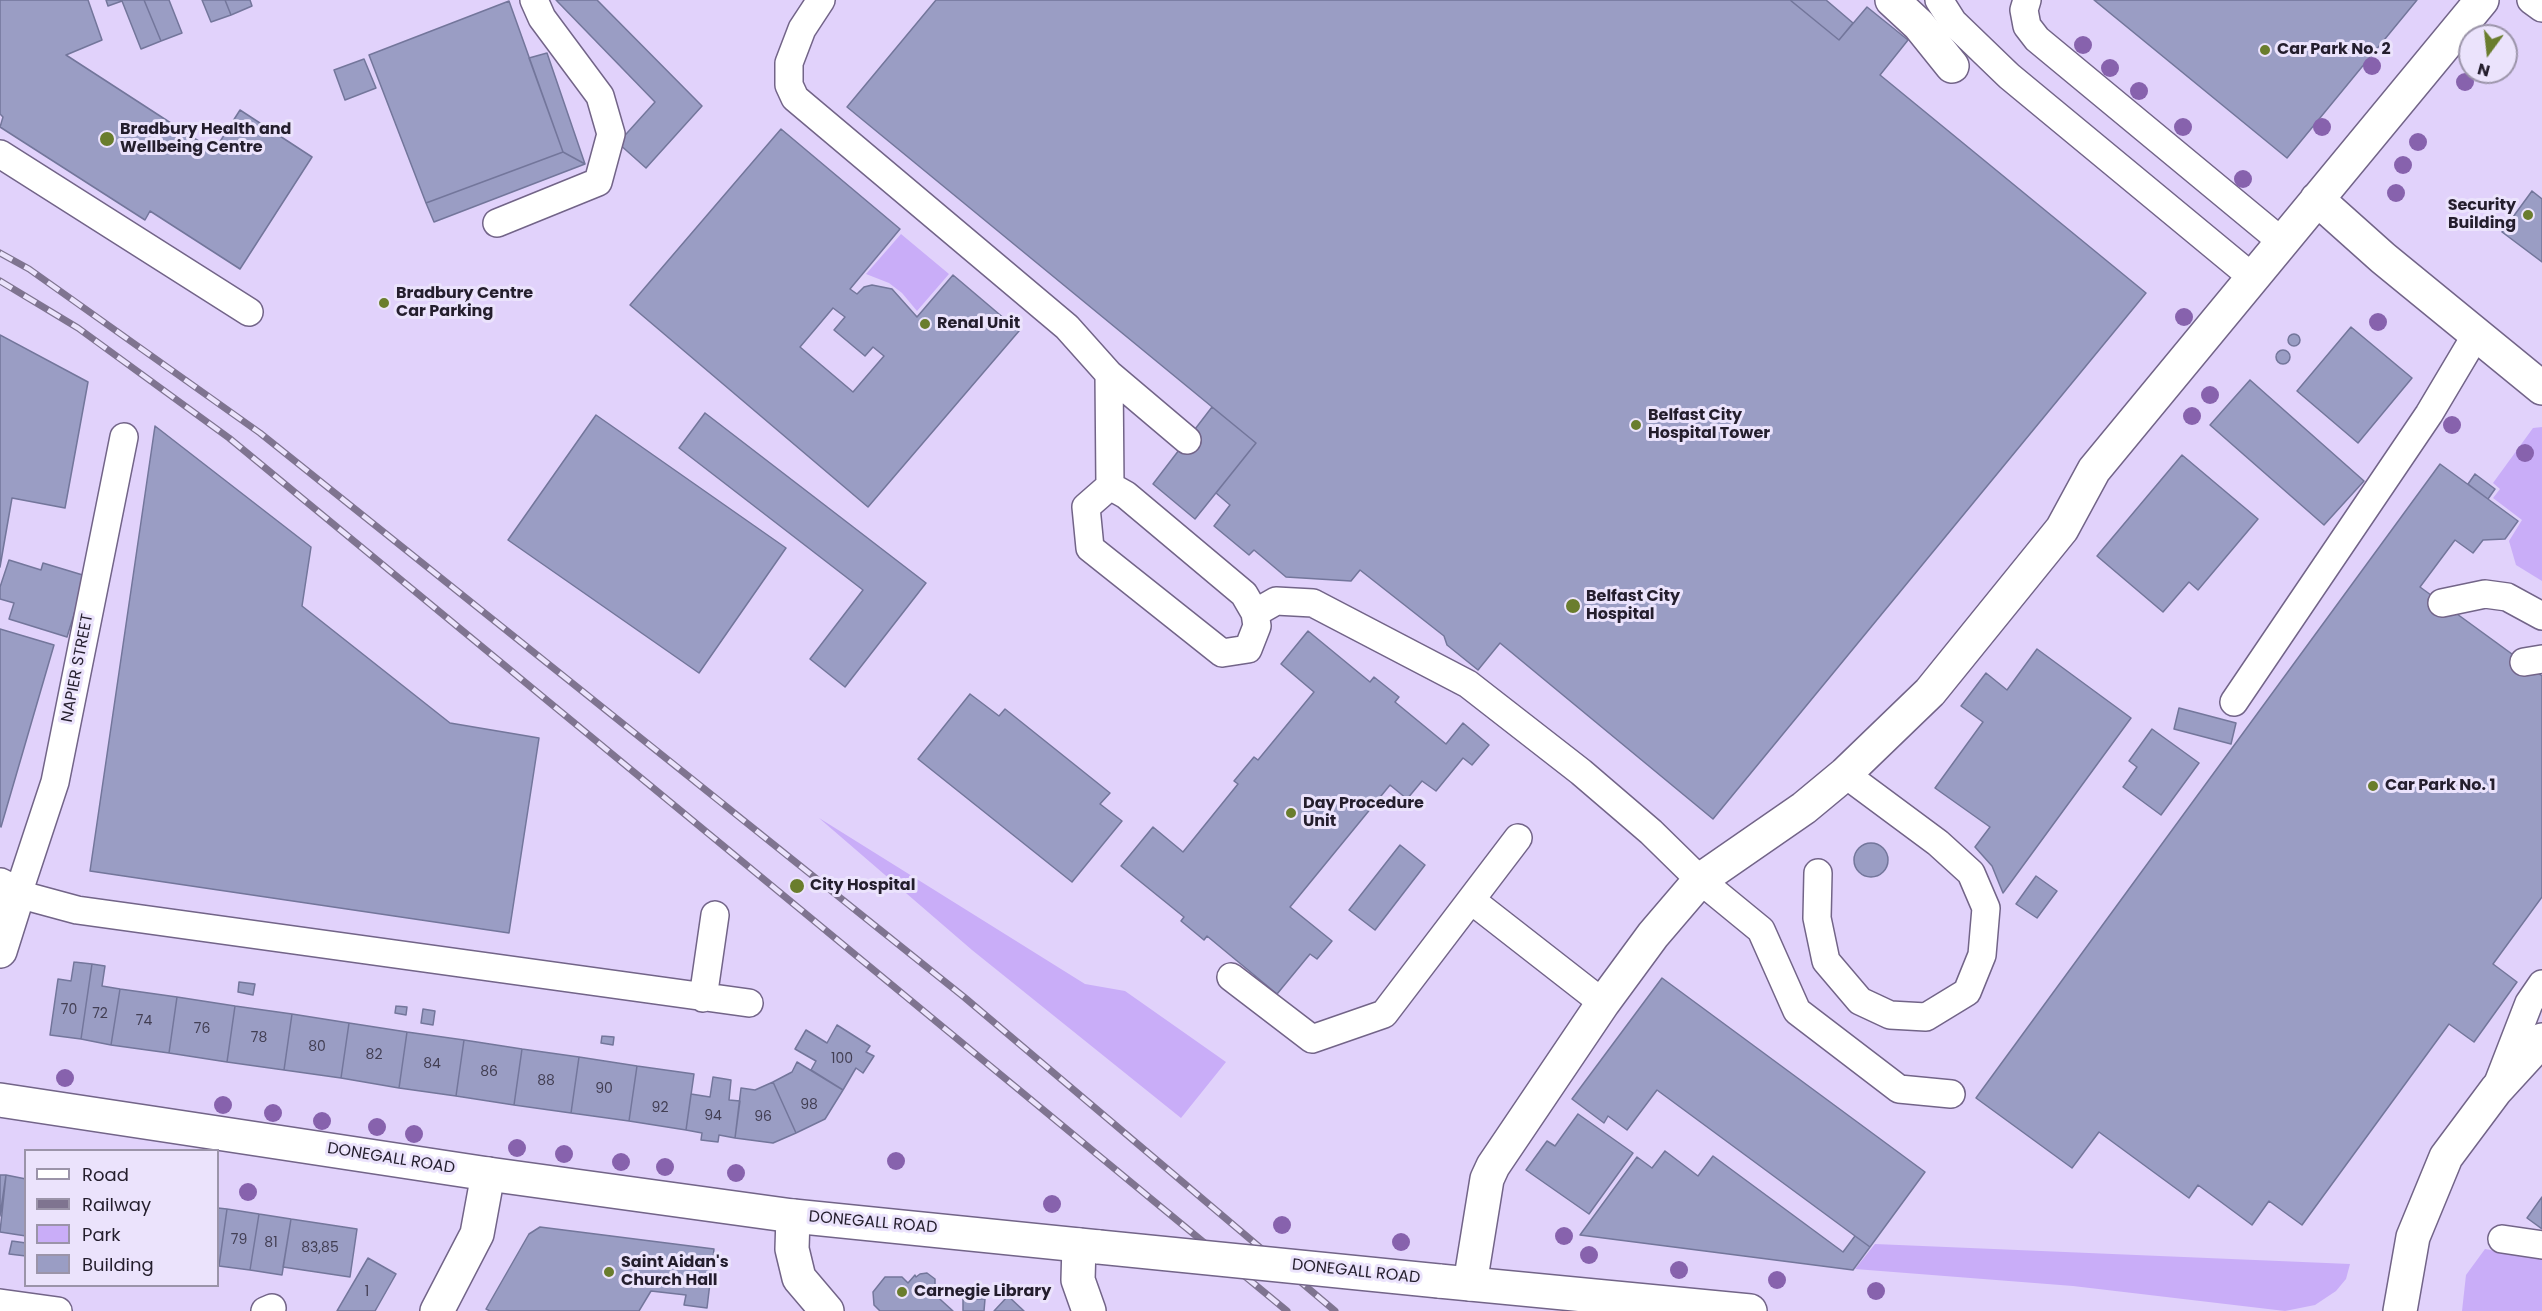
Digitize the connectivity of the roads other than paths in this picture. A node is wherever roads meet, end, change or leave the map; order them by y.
1 (534, 0) edge
2 (821, 0) edge
3 (1892, 0) edge
4 (1939, 0) edge
5 (2028, 0) edge
6 (2482, 0) edge
7 (2531, 0) edge
8 (2542, 8) edge
9 (1952, 66) dead end
10 (0, 154) edge
11 (2317, 199) junction
12 (497, 224) dead end
13 (2281, 241) junction
14 (2252, 277) junction
15 (249, 312) dead end
16 (2476, 335) junction
17 (1109, 374) junction
18 (2542, 388) edge
19 (124, 437) dead end
20 (1187, 440) dead end
21 (1110, 486) junction
22 (2507, 597) junction
23 (2542, 597) edge
24 (2442, 603) dead end
25 (1255, 613) junction
26 (2542, 616) edge
27 (2234, 702) dead end
28 (1845, 774) junction
29 (1518, 838) dead end
30 (1818, 873) dead end
31 (1700, 880) junction
32 (9, 890) edge
33 (1471, 900) junction
34 (715, 915) dead end
35 (0, 951) edge
36 (1231, 977) dead end
37 (2542, 984) edge
38 (703, 998) junction
39 (749, 1003) dead end
40 (1603, 1003) junction
41 (2542, 1040) edge
42 (2496, 1090) junction
43 (1951, 1094) dead end
44 (0, 1100) edge
45 (488, 1174) junction
46 (793, 1216) junction
47 (2502, 1239) dead end
48 (2542, 1245) edge
49 (1089, 1246) junction
50 (1455, 1282) junction
51 (0, 1304) edge
52 (58, 1311) edge
53 (437, 1311) edge
54 (827, 1311) edge
55 (1089, 1311) edge
56 (1750, 1311) edge
57 (2400, 1311) edge

1 - 12 lane
2 - 17 lane
3 - 9 street
4 - 14 lane
5 - 13 lane
6 - 11 street
7 - 8 lane
10 - 15 lane
11 - 13 street
11 - 16 street
13 - 14 street
14 - 28 street
16 - 18 street
16 - 27 lane
17 - 20 lane
17 - 21 lane
19 - 32 lane, NAPIER STREET
21 - 25 lane
21 - 25 lane
22 - 23 lane
22 - 24 lane
22 - 26 lane
25 - 31 lane
28 - 30 lane
28 - 31 street
29 - 33 lane
31 - 40 street
31 - 43 lane
32 - 35 street
32 - 38 lane
33 - 36 lane
33 - 40 lane
34 - 38 lane
37 - 42 lane
38 - 39 lane
40 - 50 street
41 - 42 street
42 - 57 street
44 - 45 street, DONEGALL ROAD
45 - 46 street, DONEGALL ROAD
45 - 53 street
46 - 49 street, DONEGALL ROAD
46 - 54 street
47 - 48 lane
49 - 50 street, DONEGALL ROAD, bridge
49 - 55 street
50 - 56 street, DONEGALL ROAD
51 - 52 lane

